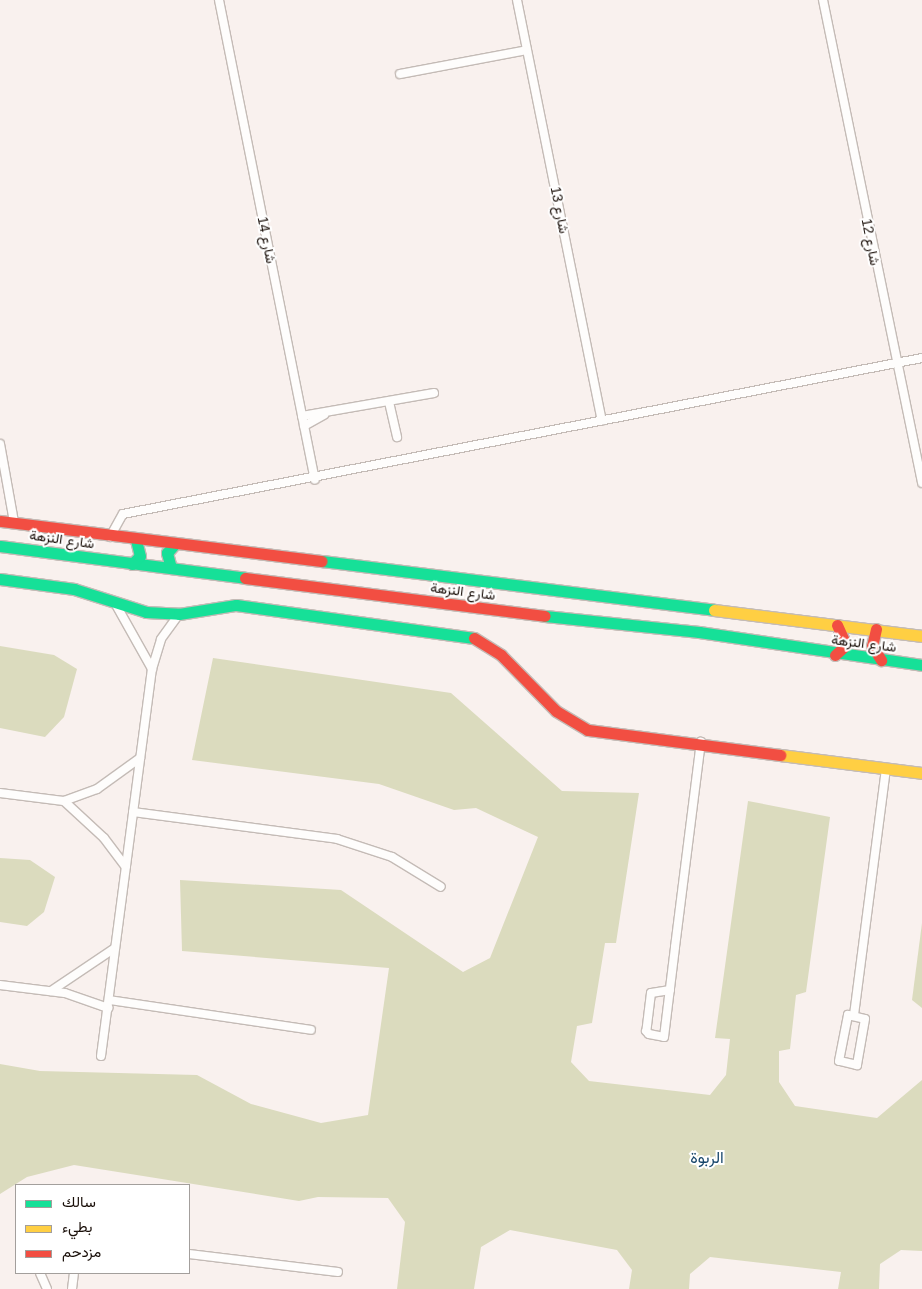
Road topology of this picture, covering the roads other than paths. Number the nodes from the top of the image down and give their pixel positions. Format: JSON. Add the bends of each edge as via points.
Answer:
{"nodes":[{"id":1,"x":219,"y":0,"type":"edge"},
{"id":2,"x":517,"y":0,"type":"edge"},
{"id":3,"x":823,"y":0,"type":"edge"},
{"id":4,"x":527,"y":50,"type":"junction"},
{"id":5,"x":400,"y":74,"type":"dead end"},
{"id":6,"x":922,"y":358,"type":"edge"},
{"id":7,"x":896,"y":364,"type":"junction"},
{"id":8,"x":434,"y":393,"type":"dead end"},
{"id":9,"x":389,"y":402,"type":"junction"},
{"id":10,"x":324,"y":415,"type":"junction"},
{"id":11,"x":302,"y":416,"type":"junction"},
{"id":12,"x":602,"y":421,"type":"junction"},
{"id":13,"x":304,"y":426,"type":"junction"},
{"id":14,"x":397,"y":437,"type":"dead end"},
{"id":15,"x":0,"y":444,"type":"edge"},
{"id":16,"x":315,"y":479,"type":"junction"},
{"id":17,"x":922,"y":482,"type":"edge"},
{"id":18,"x":0,"y":520,"type":"edge"},
{"id":19,"x":14,"y":522,"type":"junction"},
{"id":20,"x":110,"y":537,"type":"junction"},
{"id":21,"x":136,"y":540,"type":"junction"},
{"id":22,"x":174,"y":545,"type":"junction"},
{"id":23,"x":0,"y":546,"type":"edge"},
{"id":24,"x":132,"y":564,"type":"junction"},
{"id":25,"x":171,"y":568,"type":"junction"},
{"id":26,"x":0,"y":579,"type":"edge"},
{"id":27,"x":115,"y":603,"type":"junction"},
{"id":28,"x":180,"y":614,"type":"junction"},
{"id":29,"x":838,"y":625,"type":"junction"},
{"id":30,"x":876,"y":630,"type":"junction"},
{"id":31,"x":922,"y":636,"type":"edge"},
{"id":32,"x":835,"y":655,"type":"junction"},
{"id":33,"x":880,"y":660,"type":"junction"},
{"id":34,"x":922,"y":665,"type":"edge"},
{"id":35,"x":152,"y":669,"type":"junction"},
{"id":36,"x":701,"y":742,"type":"junction"},
{"id":37,"x":140,"y":758,"type":"junction"},
{"id":38,"x":886,"y":768,"type":"junction"},
{"id":39,"x":922,"y":773,"type":"edge"},
{"id":40,"x":0,"y":793,"type":"edge"},
{"id":41,"x":64,"y":801,"type":"junction"},
{"id":42,"x":133,"y":812,"type":"junction"},
{"id":43,"x":126,"y":867,"type":"junction"},
{"id":44,"x":441,"y":887,"type":"dead end"},
{"id":45,"x":115,"y":948,"type":"junction"},
{"id":46,"x":0,"y":985,"type":"edge"},
{"id":47,"x":670,"y":990,"type":"junction"},
{"id":48,"x":50,"y":992,"type":"junction"},
{"id":49,"x":108,"y":1004,"type":"junction"},
{"id":50,"x":854,"y":1015,"type":"junction"},
{"id":51,"x":311,"y":1030,"type":"dead end"},
{"id":52,"x":101,"y":1056,"type":"dead end"},
{"id":53,"x":190,"y":1254,"type":"edge"},
{"id":54,"x":338,"y":1272,"type":"dead end"},
{"id":55,"x":40,"y":1274,"type":"edge"},
{"id":56,"x":74,"y":1274,"type":"edge"},
{"id":57,"x":47,"y":1289,"type":"edge"},
{"id":58,"x":72,"y":1289,"type":"edge"}],
"edges":[{"from":1,"to":11,"type":"street","name":"شارع 14"},
{"from":2,"to":4,"type":"street","name":"شارع 13"},
{"from":3,"to":7,"type":"street","name":"شارع 12"},
{"from":4,"to":5,"type":"street"},
{"from":4,"to":12,"type":"street","name":"شارع 13"},
{"from":6,"to":7,"type":"street"},
{"from":7,"to":12,"type":"street"},
{"from":7,"to":17,"type":"street","name":"شارع 12"},
{"from":8,"to":9,"type":"street"},
{"from":9,"to":10,"type":"street"},
{"from":9,"to":14,"type":"street"},
{"from":10,"to":11,"type":"street"},
{"from":10,"to":13,"type":"street"},
{"from":11,"to":13,"type":"street","name":"شارع 14"},
{"from":12,"to":16,"type":"street"},
{"from":13,"to":16,"type":"street","name":"شارع 14"},
{"from":15,"to":19,"type":"street"},
{"from":16,"to":20,"type":"street","via":[[123,514]]},
{"from":18,"to":19,"type":"main road","name":"شارع النزهة"},
{"from":19,"to":20,"type":"main road","name":"شارع النزهة"},
{"from":20,"to":21,"type":"main road","name":"شارع النزهة"},
{"from":21,"to":22,"type":"main road","name":"شارع النزهة"},
{"from":21,"to":24,"type":"main road","via":[[140,556]]},
{"from":22,"to":25,"type":"main road","via":[[166,558]]},
{"from":22,"to":29,"type":"main road","name":"شارع النزهة"},
{"from":23,"to":24,"type":"main road","name":"شارع النزهة"},
{"from":24,"to":25,"type":"main road","name":"شارع النزهة"},
{"from":25,"to":32,"type":"main road","name":"شارع النزهة","via":[[699,632]]},
{"from":26,"to":27,"type":"main road","via":[[74,588]]},
{"from":27,"to":28,"type":"main road","via":[[146,612]]},
{"from":27,"to":35,"type":"street"},
{"from":28,"to":35,"type":"street","via":[[161,639]]},
{"from":28,"to":36,"type":"main road","via":[[236,605],[470,636],[501,655],[556,711],[588,730]]},
{"from":29,"to":30,"type":"main road","name":"شارع النزهة"},
{"from":29,"to":32,"type":"main road","via":[[846,645]]},
{"from":30,"to":31,"type":"main road","name":"شارع النزهة"},
{"from":30,"to":33,"type":"main road","via":[[872,646]]},
{"from":32,"to":33,"type":"main road","name":"شارع النزهة"},
{"from":33,"to":34,"type":"main road","name":"شارع النزهة"},
{"from":35,"to":37,"type":"street"},
{"from":36,"to":38,"type":"main road"},
{"from":36,"to":47,"type":"street"},
{"from":37,"to":41,"type":"street","via":[[105,785]]},
{"from":37,"to":42,"type":"street"},
{"from":38,"to":39,"type":"main road"},
{"from":38,"to":50,"type":"street"},
{"from":40,"to":41,"type":"street"},
{"from":41,"to":43,"type":"street","via":[[104,838]]},
{"from":42,"to":43,"type":"street"},
{"from":42,"to":44,"type":"street","via":[[337,840],[392,857]]},
{"from":43,"to":45,"type":"street"},
{"from":45,"to":48,"type":"street"},
{"from":45,"to":49,"type":"street"},
{"from":46,"to":48,"type":"street"},
{"from":47,"to":47,"type":"street","via":[[651,993],[646,1031],[649,1034],[664,1036]]},
{"from":48,"to":49,"type":"street"},
{"from":49,"to":51,"type":"street"},
{"from":49,"to":52,"type":"street"},
{"from":50,"to":50,"type":"street","via":[[843,1021],[839,1061],[843,1064],[857,1065],[860,1061],[864,1019]]},
{"from":53,"to":54,"type":"street"},
{"from":55,"to":57,"type":"street"},
{"from":56,"to":58,"type":"street"}]}
